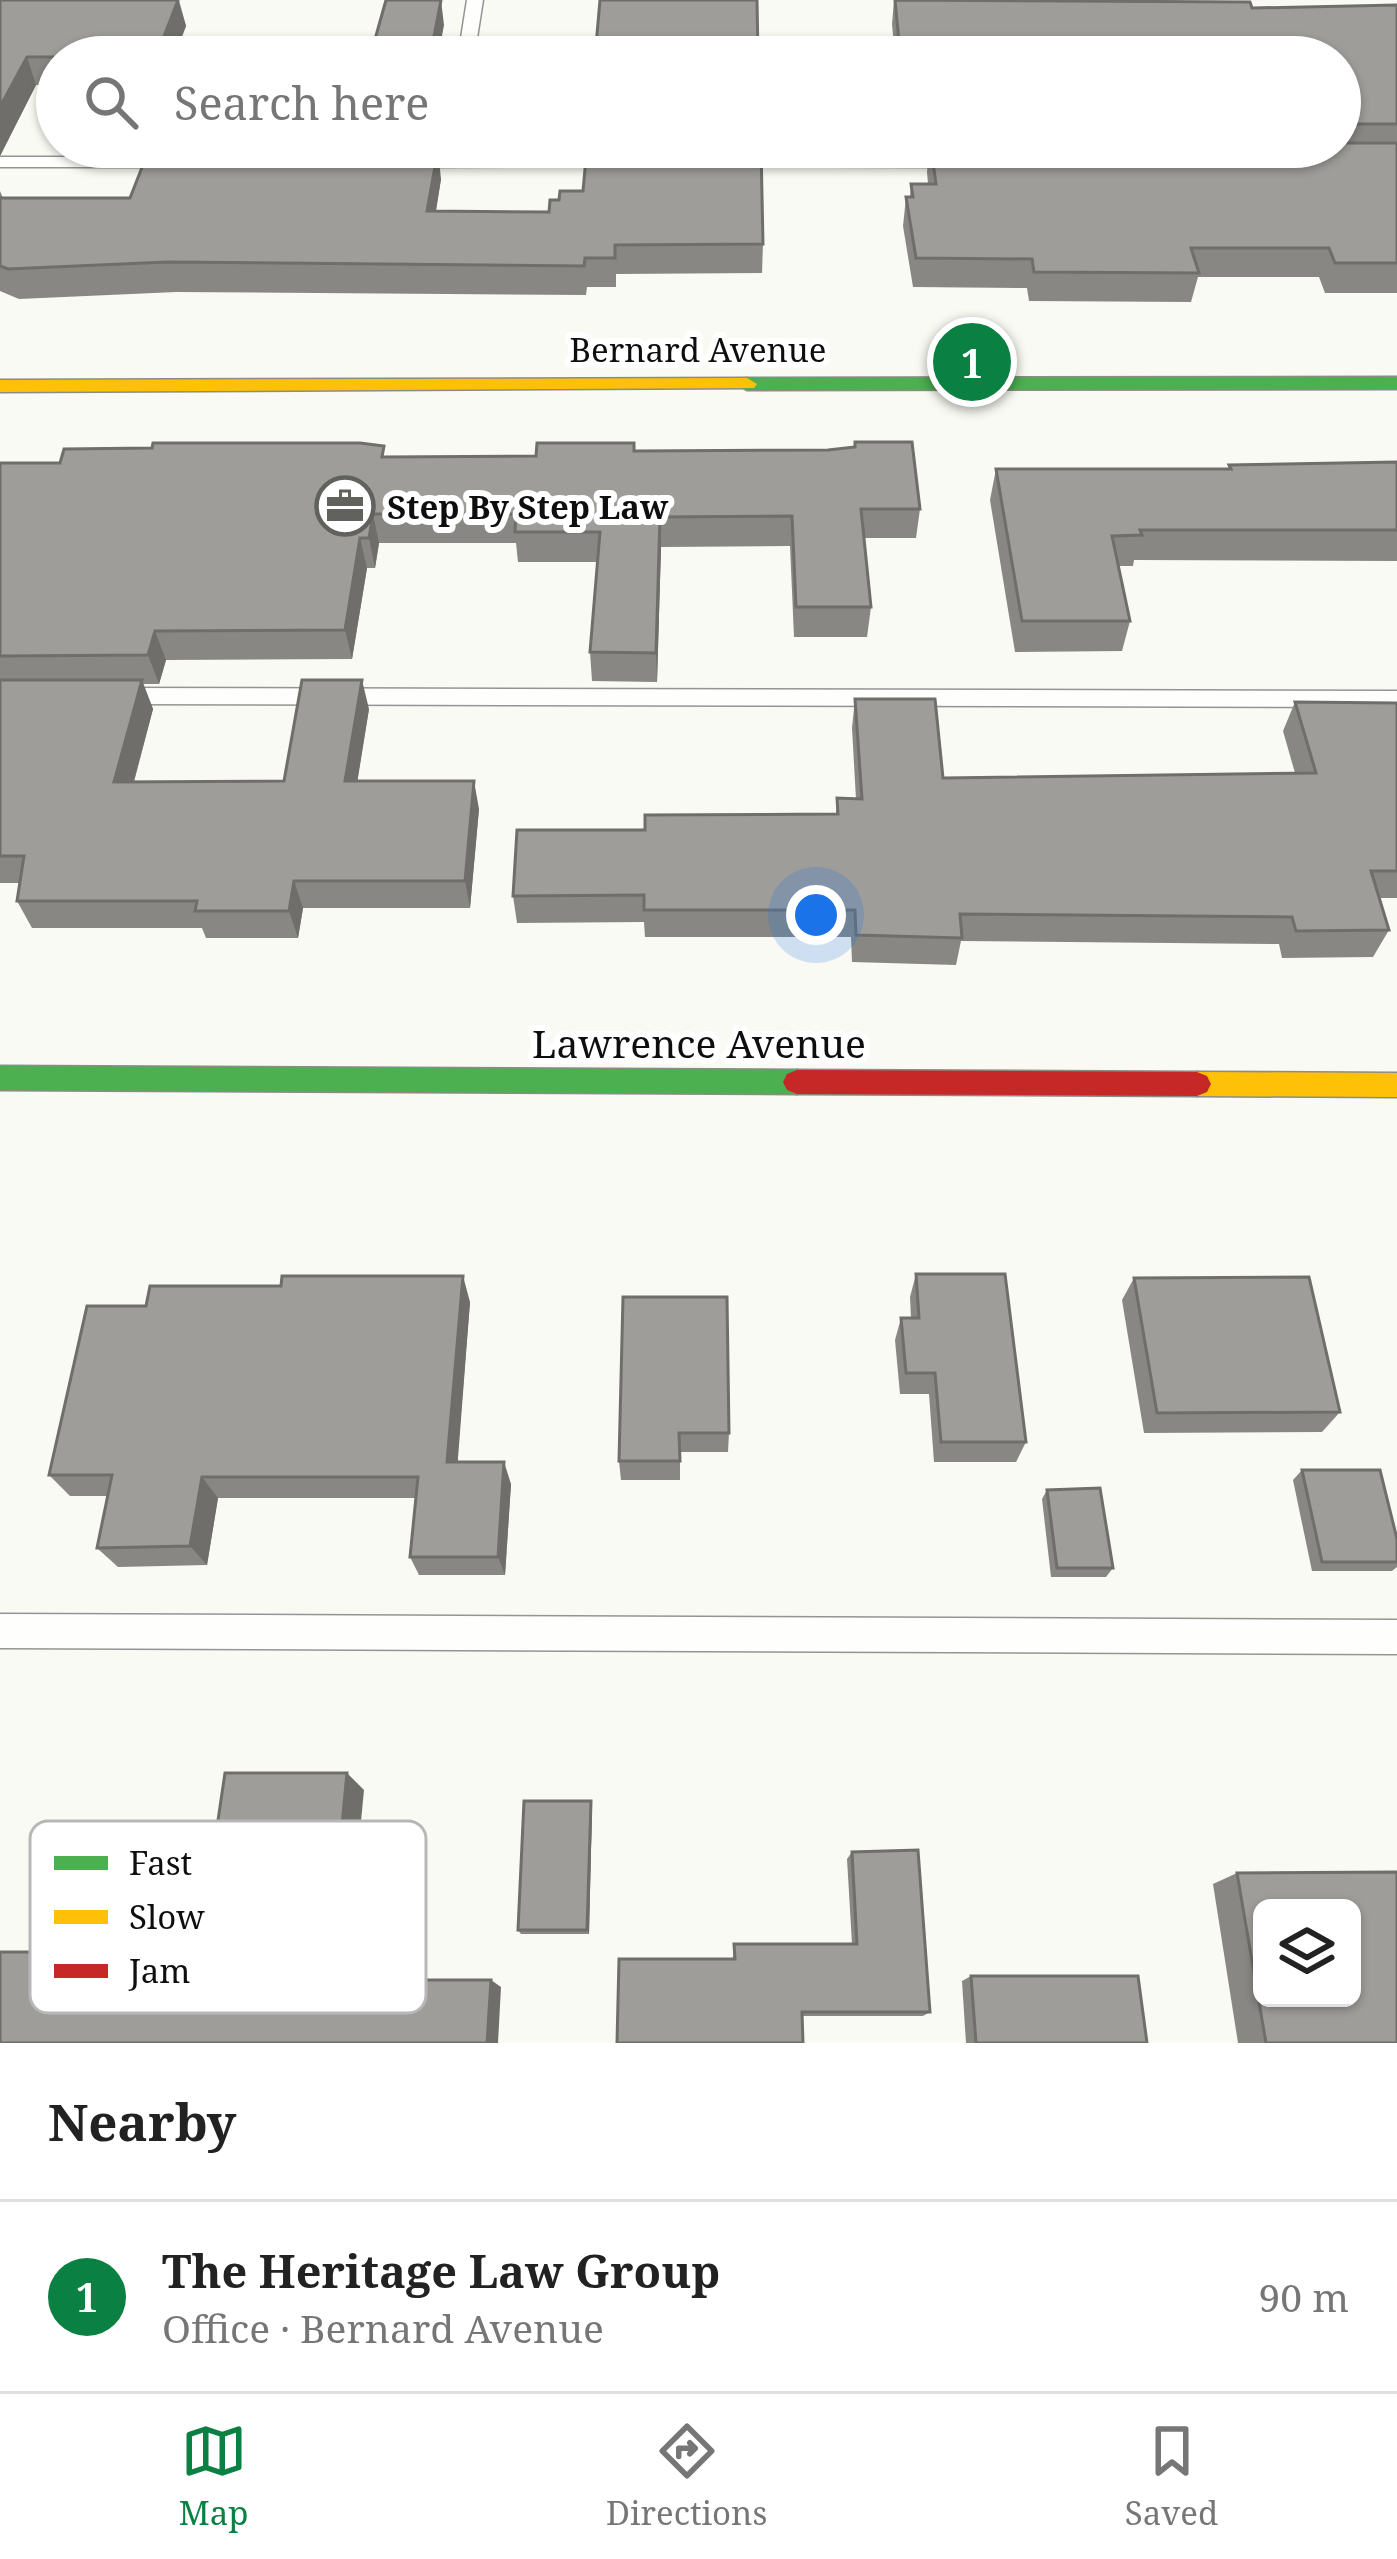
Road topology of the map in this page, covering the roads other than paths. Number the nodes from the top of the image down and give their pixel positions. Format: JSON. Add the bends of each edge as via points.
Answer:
{"nodes":[{"id":1,"x":475,"y":0,"type":"edge"},
{"id":2,"x":469,"y":36,"type":"edge"},
{"id":3,"x":0,"y":162,"type":"edge"},
{"id":4,"x":36,"y":162,"type":"edge"},
{"id":5,"x":1397,"y":383,"type":"edge"},
{"id":6,"x":0,"y":386,"type":"edge"},
{"id":7,"x":95,"y":696,"type":"edge"},
{"id":8,"x":1397,"y":699,"type":"edge"},
{"id":9,"x":0,"y":1078,"type":"edge"},
{"id":10,"x":1397,"y":1085,"type":"edge"},
{"id":11,"x":0,"y":1631,"type":"edge"},
{"id":12,"x":1397,"y":1636,"type":"edge"}],
"edges":[{"from":1,"to":2,"type":"lane"},
{"from":3,"to":4,"type":"lane"},
{"from":5,"to":6,"type":"street","name":"Bernard Avenue"},
{"from":7,"to":8,"type":"lane"},
{"from":9,"to":10,"type":"street","name":"Lawrence Avenue"},
{"from":11,"to":12,"type":"lane"}]}
